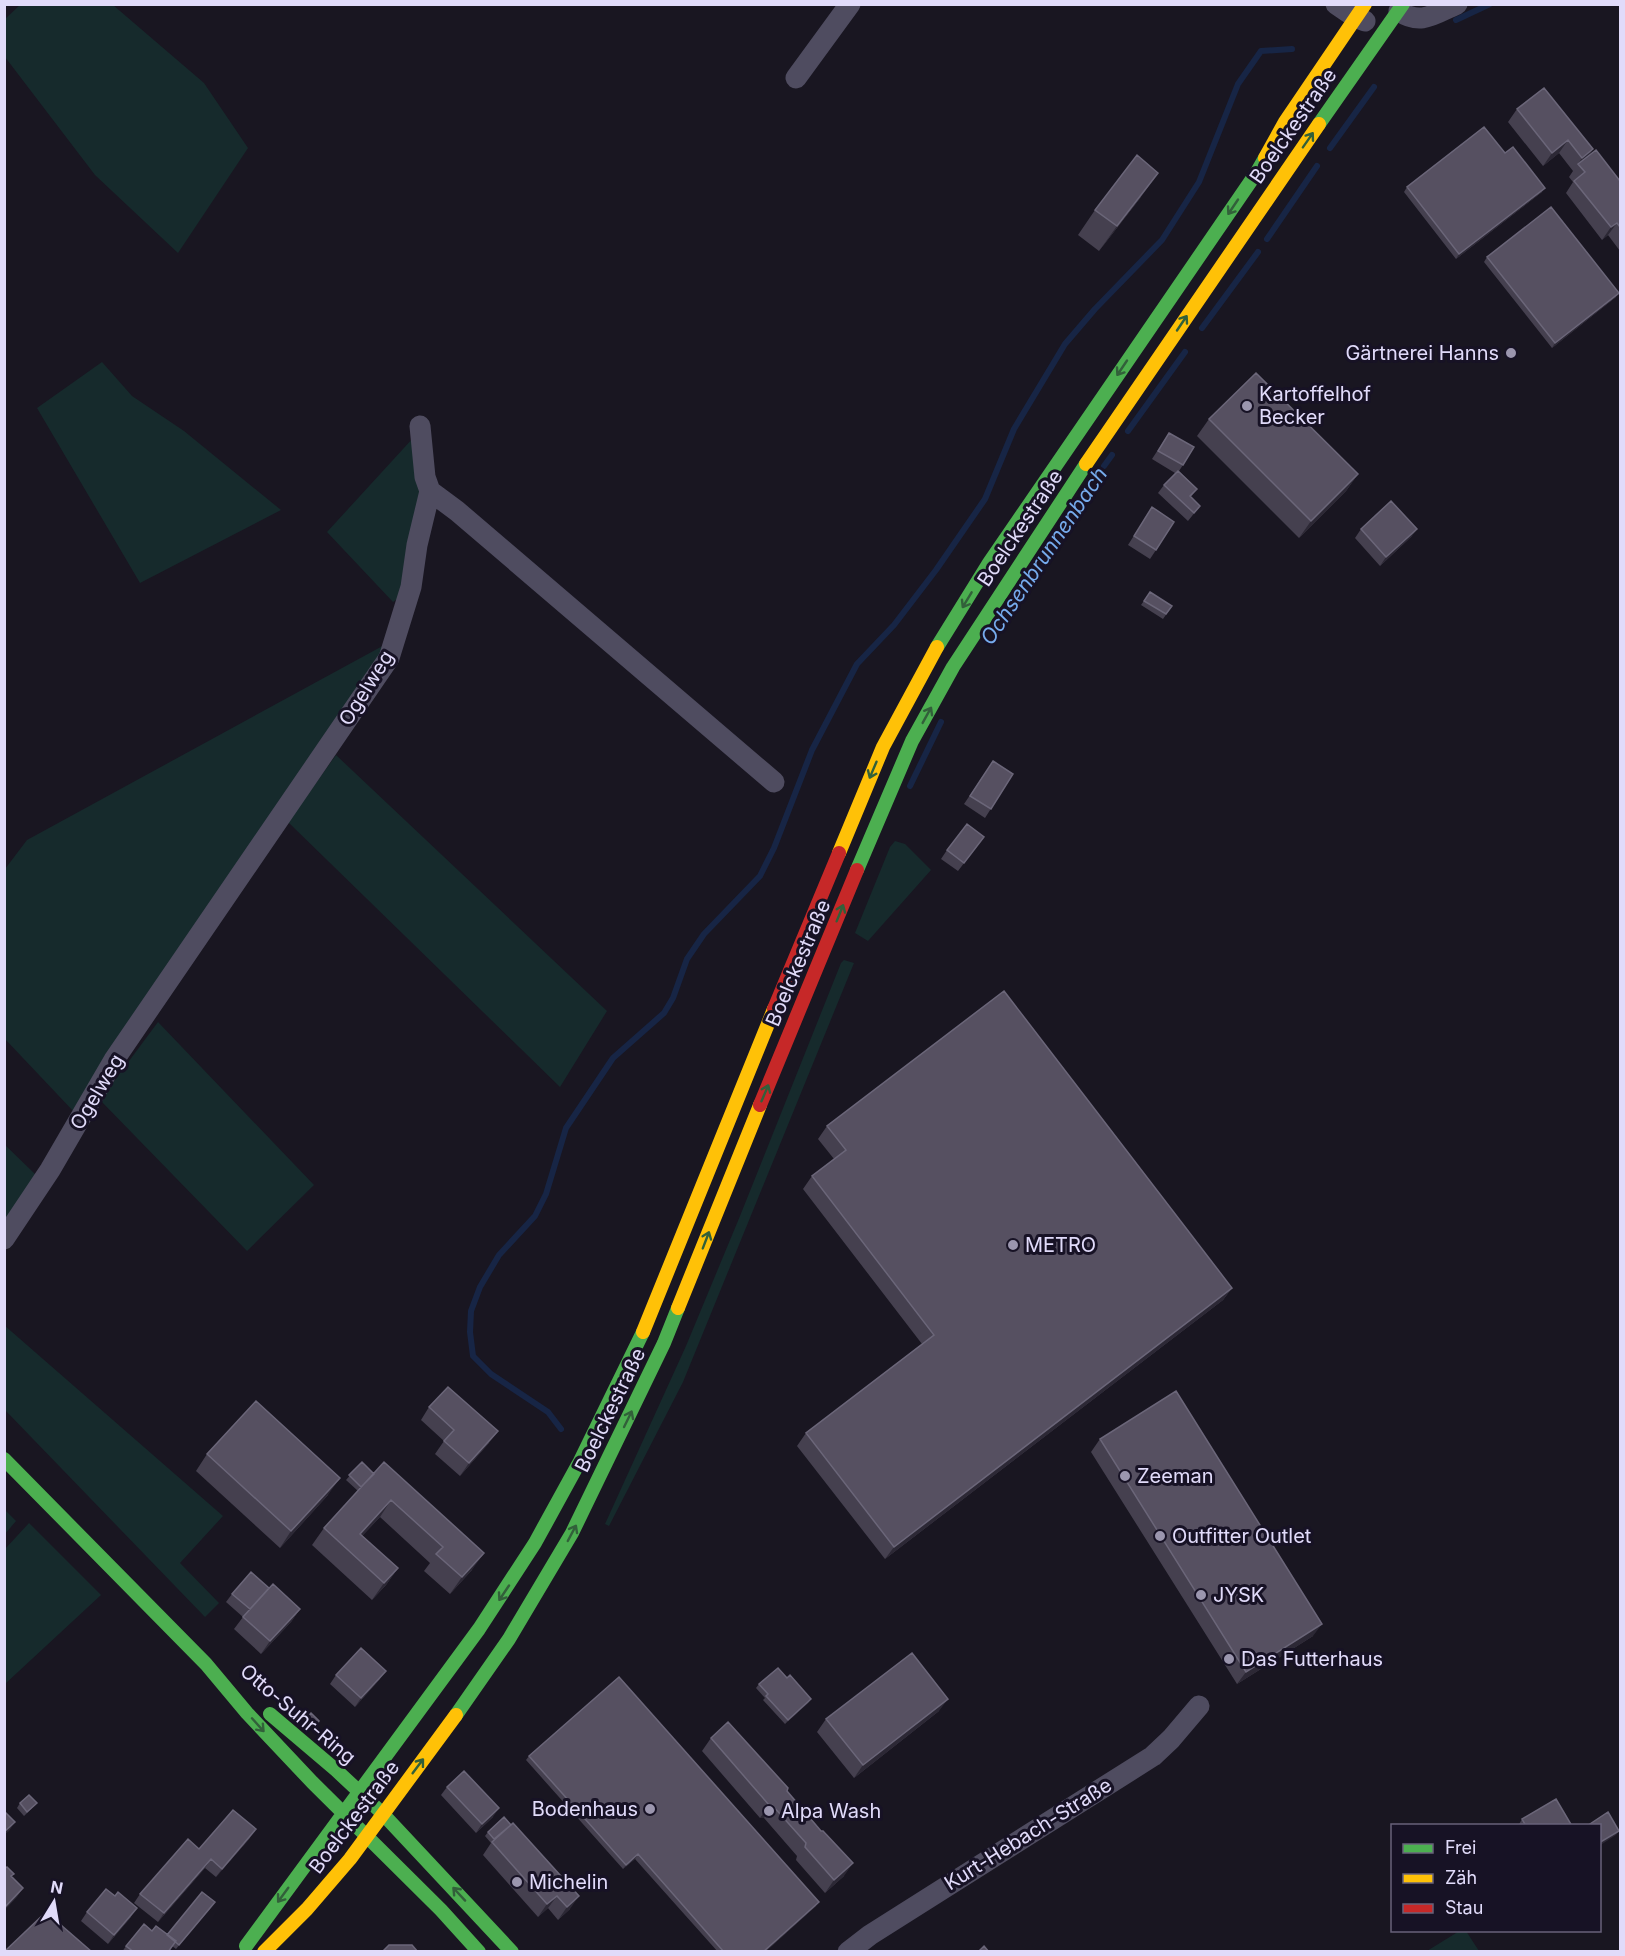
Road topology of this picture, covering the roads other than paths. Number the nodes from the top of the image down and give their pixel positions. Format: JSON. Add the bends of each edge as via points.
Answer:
{"nodes":[{"id":1,"x":850,"y":4,"type":"edge"},
{"id":2,"x":1336,"y":4,"type":"edge"},
{"id":3,"x":1457,"y":4,"type":"edge"},
{"id":4,"x":1362,"y":8,"type":"edge"},
{"id":5,"x":1401,"y":8,"type":"edge"},
{"id":6,"x":1385,"y":29,"type":"junction"},
{"id":7,"x":796,"y":78,"type":"dead end"},
{"id":8,"x":420,"y":426,"type":"dead end"},
{"id":9,"x":429,"y":491,"type":"junction"},
{"id":10,"x":774,"y":782,"type":"dead end"},
{"id":11,"x":4,"y":1239,"type":"edge"},
{"id":12,"x":4,"y":1459,"type":"edge"},
{"id":13,"x":207,"y":1664,"type":"junction"},
{"id":14,"x":1199,"y":1706,"type":"dead end"},
{"id":15,"x":360,"y":1791,"type":"junction"},
{"id":16,"x":342,"y":1813,"type":"junction"},
{"id":17,"x":382,"y":1813,"type":"junction"},
{"id":18,"x":366,"y":1836,"type":"junction"},
{"id":19,"x":242,"y":1952,"type":"edge"},
{"id":20,"x":264,"y":1952,"type":"edge"},
{"id":21,"x":479,"y":1952,"type":"edge"},
{"id":22,"x":512,"y":1952,"type":"edge"},
{"id":23,"x":848,"y":1952,"type":"edge"}],
"edges":[{"from":1,"to":7,"type":"street"},
{"from":2,"to":4,"type":"street"},
{"from":3,"to":5,"type":"street","via":[[1418,20],[1407,17]]},
{"from":4,"to":6,"type":"street"},
{"from":4,"to":15,"type":"main road","name":"Boelckestraße","one_way":true,"via":[[1285,122],[1250,182],[989,563],[929,661],[879,757],[645,1327],[580,1461],[510,1584]]},
{"from":5,"to":6,"type":"main road","name":"Boelckestraße"},
{"from":17,"to":6,"type":"main road","name":"Boelckestraße","one_way":true,"via":[[509,1639],[598,1482],[680,1306],[881,810],[912,741],[953,667],[1138,386]]},
{"from":8,"to":9,"type":"street"},
{"from":9,"to":10,"type":"street"},
{"from":9,"to":11,"type":"street","name":"Ogelweg","via":[[411,587],[388,658],[114,1060],[50,1170]]},
{"from":12,"to":13,"type":"main road","name":"Otto-Suhr-Ring"},
{"from":13,"to":15,"type":"main road","name":"Otto-Suhr-Ring"},
{"from":13,"to":16,"type":"main road","name":"Otto-Suhr-Ring","one_way":true,"via":[[247,1713]]},
{"from":14,"to":23,"type":"street","name":"Kurt-Hebach-Straße","via":[[1153,1756]]},
{"from":15,"to":16,"type":"main road","name":"Boelckestraße"},
{"from":15,"to":17,"type":"main road","name":"Otto-Suhr-Ring"},
{"from":16,"to":18,"type":"main road","name":"Otto-Suhr-Ring"},
{"from":16,"to":19,"type":"main road","name":"Boelckestraße","one_way":true},
{"from":17,"to":18,"type":"main road","name":"Boelckestraße"},
{"from":22,"to":17,"type":"main road","name":"Otto-Suhr-Ring","one_way":true},
{"from":18,"to":20,"type":"main road","name":"Boelckestraße","via":[[317,1898]]},
{"from":18,"to":21,"type":"main road","name":"Otto-Suhr-Ring"}]}
